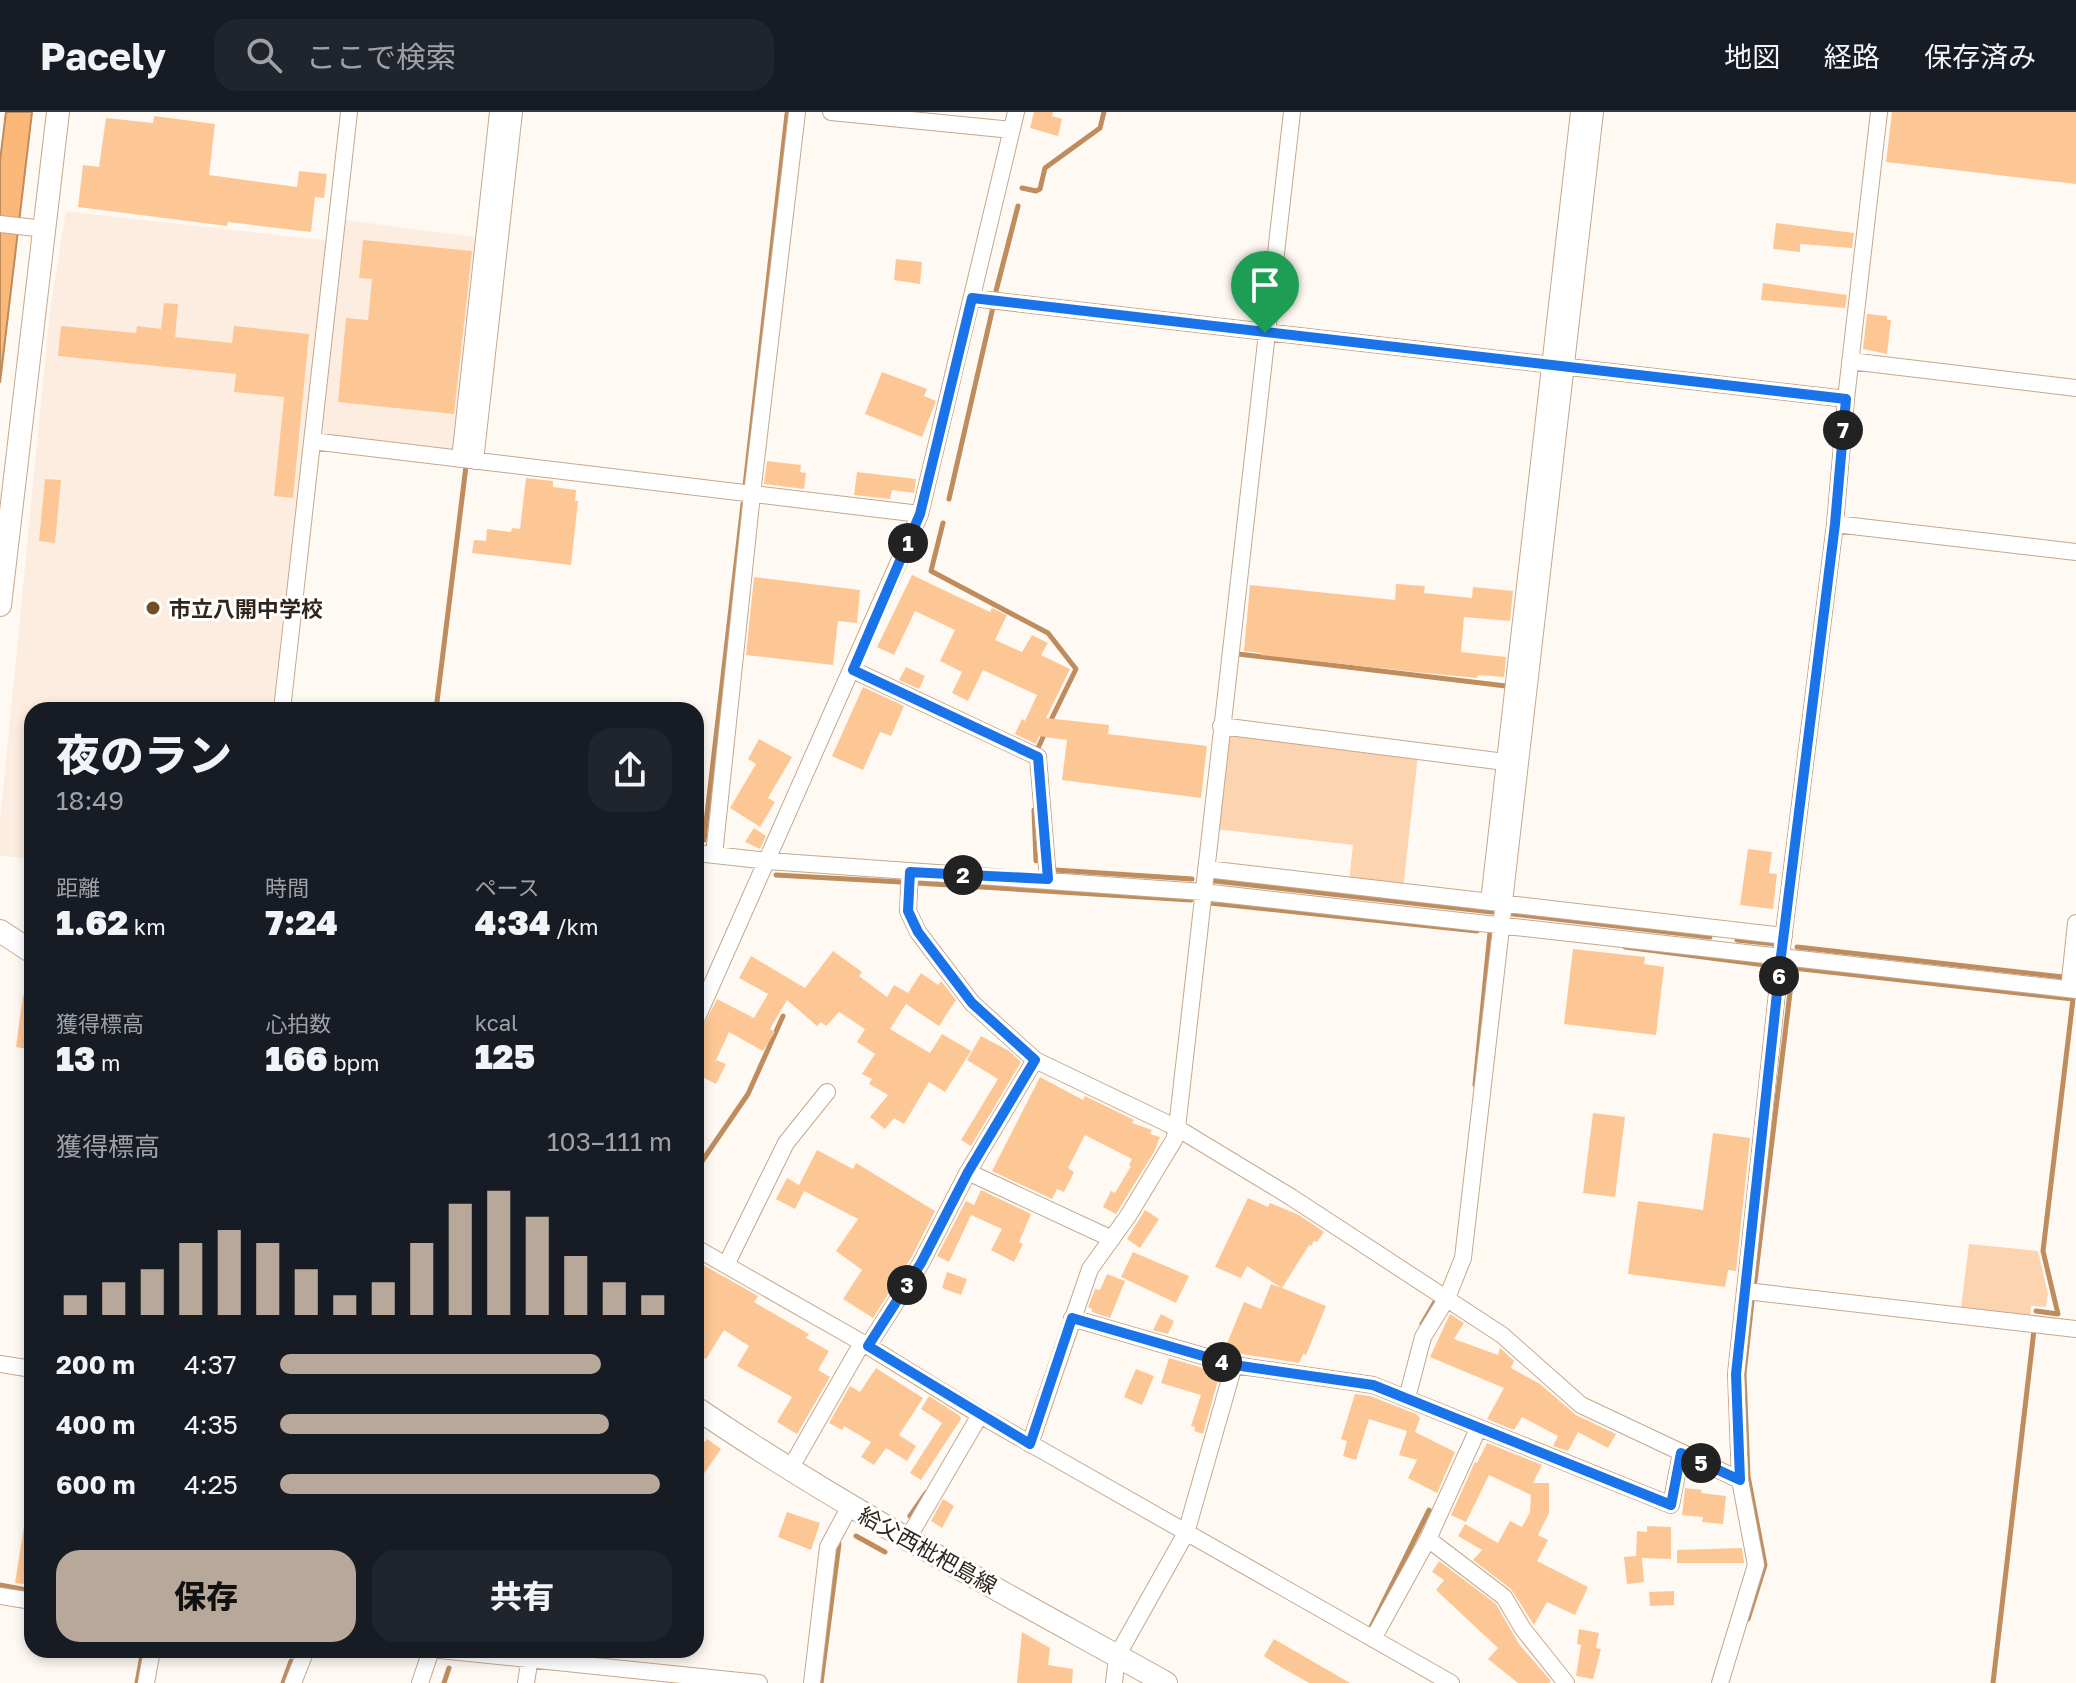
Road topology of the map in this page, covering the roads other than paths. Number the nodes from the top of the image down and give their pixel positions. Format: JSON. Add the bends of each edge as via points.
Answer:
{"nodes":[{"id":1,"x":58,"y":112,"type":"edge"},
{"id":2,"x":349,"y":112,"type":"edge"},
{"id":3,"x":498,"y":112,"type":"edge"},
{"id":4,"x":514,"y":112,"type":"edge"},
{"id":5,"x":797,"y":112,"type":"edge"},
{"id":6,"x":831,"y":112,"type":"edge"},
{"id":7,"x":1016,"y":112,"type":"edge"},
{"id":8,"x":1292,"y":112,"type":"edge"},
{"id":9,"x":1579,"y":112,"type":"edge"},
{"id":10,"x":1595,"y":112,"type":"edge"},
{"id":11,"x":1879,"y":112,"type":"edge"},
{"id":12,"x":901,"y":116,"type":"edge"},
{"id":13,"x":1012,"y":130,"type":"junction"},
{"id":14,"x":0,"y":224,"type":"edge"},
{"id":15,"x":45,"y":229,"type":"junction"},
{"id":16,"x":972,"y":298,"type":"junction"},
{"id":17,"x":1265,"y":333,"type":"junction"},
{"id":18,"x":1850,"y":361,"type":"junction"},
{"id":19,"x":1558,"y":367,"type":"junction"},
{"id":20,"x":2076,"y":388,"type":"edge"},
{"id":21,"x":1846,"y":399,"type":"junction"},
{"id":22,"x":312,"y":441,"type":"junction"},
{"id":23,"x":467,"y":460,"type":"junction"},
{"id":24,"x":752,"y":494,"type":"junction"},
{"id":25,"x":920,"y":514,"type":"junction"},
{"id":26,"x":1835,"y":524,"type":"junction"},
{"id":27,"x":2076,"y":552,"type":"edge"},
{"id":28,"x":0,"y":605,"type":"edge"},
{"id":29,"x":853,"y":670,"type":"junction"},
{"id":30,"x":283,"y":702,"type":"edge"},
{"id":31,"x":1221,"y":726,"type":"junction"},
{"id":32,"x":1512,"y":763,"type":"junction"},
{"id":33,"x":704,"y":854,"type":"edge"},
{"id":34,"x":714,"y":855,"type":"junction"},
{"id":35,"x":768,"y":861,"type":"junction"},
{"id":36,"x":1206,"y":869,"type":"junction"},
{"id":37,"x":910,"y":872,"type":"junction"},
{"id":38,"x":1048,"y":879,"type":"junction"},
{"id":39,"x":1203,"y":892,"type":"junction"},
{"id":40,"x":1496,"y":903,"type":"junction"},
{"id":41,"x":2076,"y":923,"type":"edge"},
{"id":42,"x":1501,"y":924,"type":"junction"},
{"id":43,"x":0,"y":931,"type":"edge"},
{"id":44,"x":1784,"y":936,"type":"junction"},
{"id":45,"x":24,"y":947,"type":"edge"},
{"id":46,"x":1781,"y":956,"type":"junction"},
{"id":47,"x":2073,"y":990,"type":"edge"},
{"id":48,"x":704,"y":1002,"type":"edge"},
{"id":49,"x":1035,"y":1060,"type":"junction"},
{"id":50,"x":827,"y":1092,"type":"dead end"},
{"id":51,"x":1177,"y":1128,"type":"junction"},
{"id":52,"x":968,"y":1172,"type":"junction"},
{"id":53,"x":1112,"y":1239,"type":"junction"},
{"id":54,"x":704,"y":1253,"type":"edge"},
{"id":55,"x":726,"y":1265,"type":"junction"},
{"id":56,"x":1746,"y":1291,"type":"junction"},
{"id":57,"x":1447,"y":1298,"type":"junction"},
{"id":58,"x":1072,"y":1318,"type":"junction"},
{"id":59,"x":2076,"y":1329,"type":"edge"},
{"id":60,"x":865,"y":1344,"type":"junction"},
{"id":61,"x":0,"y":1364,"type":"edge"},
{"id":62,"x":1234,"y":1365,"type":"junction"},
{"id":63,"x":24,"y":1368,"type":"edge"},
{"id":64,"x":1407,"y":1398,"type":"junction"},
{"id":65,"x":704,"y":1413,"type":"edge"},
{"id":66,"x":980,"y":1415,"type":"junction"},
{"id":67,"x":1478,"y":1429,"type":"junction"},
{"id":68,"x":1030,"y":1444,"type":"junction"},
{"id":69,"x":1681,"y":1453,"type":"junction"},
{"id":70,"x":790,"y":1469,"type":"junction"},
{"id":71,"x":1740,"y":1480,"type":"junction"},
{"id":72,"x":850,"y":1506,"type":"junction"},
{"id":73,"x":1186,"y":1533,"type":"junction"},
{"id":74,"x":908,"y":1538,"type":"junction"},
{"id":75,"x":1428,"y":1539,"type":"junction"},
{"id":76,"x":0,"y":1596,"type":"edge"},
{"id":77,"x":24,"y":1600,"type":"edge"},
{"id":78,"x":1373,"y":1639,"type":"junction"},
{"id":79,"x":1117,"y":1656,"type":"junction"},
{"id":80,"x":151,"y":1658,"type":"edge"},
{"id":81,"x":303,"y":1658,"type":"edge"},
{"id":82,"x":428,"y":1658,"type":"edge"},
{"id":83,"x":529,"y":1658,"type":"edge"},
{"id":84,"x":562,"y":1658,"type":"edge"},
{"id":85,"x":146,"y":1683,"type":"edge"},
{"id":86,"x":293,"y":1683,"type":"edge"},
{"id":87,"x":420,"y":1683,"type":"edge"},
{"id":88,"x":526,"y":1683,"type":"edge"},
{"id":89,"x":759,"y":1683,"type":"edge"},
{"id":90,"x":812,"y":1683,"type":"edge"},
{"id":91,"x":1114,"y":1683,"type":"edge"},
{"id":92,"x":1166,"y":1683,"type":"edge"},
{"id":93,"x":1450,"y":1683,"type":"edge"},
{"id":94,"x":1566,"y":1683,"type":"edge"},
{"id":95,"x":1720,"y":1683,"type":"edge"}],
"edges":[{"from":1,"to":15,"type":"main road"},
{"from":2,"to":22,"type":"street"},
{"from":3,"to":23,"type":"street"},
{"from":4,"to":23,"type":"street"},
{"from":5,"to":24,"type":"street"},
{"from":6,"to":12,"type":"street"},
{"from":7,"to":13,"type":"street"},
{"from":8,"to":17,"type":"street"},
{"from":9,"to":19,"type":"street"},
{"from":10,"to":19,"type":"street"},
{"from":11,"to":18,"type":"street"},
{"from":12,"to":13,"type":"street"},
{"from":13,"to":16,"type":"street"},
{"from":14,"to":15,"type":"street"},
{"from":15,"to":28,"type":"main road"},
{"from":16,"to":17,"type":"street"},
{"from":16,"to":25,"type":"street"},
{"from":17,"to":19,"type":"street"},
{"from":17,"to":31,"type":"street"},
{"from":18,"to":20,"type":"street"},
{"from":18,"to":21,"type":"street"},
{"from":19,"to":21,"type":"street"},
{"from":19,"to":32,"type":"street"},
{"from":21,"to":26,"type":"street"},
{"from":22,"to":23,"type":"street"},
{"from":22,"to":30,"type":"street"},
{"from":23,"to":24,"type":"street"},
{"from":24,"to":25,"type":"street"},
{"from":24,"to":34,"type":"street"},
{"from":25,"to":29,"type":"street"},
{"from":26,"to":27,"type":"street"},
{"from":26,"to":44,"type":"street"},
{"from":29,"to":35,"type":"street"},
{"from":29,"to":38,"type":"street","via":[[1038,757]]},
{"from":31,"to":32,"type":"street"},
{"from":31,"to":36,"type":"street"},
{"from":32,"to":40,"type":"street"},
{"from":33,"to":34,"type":"street"},
{"from":34,"to":35,"type":"street"},
{"from":35,"to":37,"type":"street"},
{"from":35,"to":48,"type":"street"},
{"from":36,"to":39,"type":"street"},
{"from":36,"to":40,"type":"street"},
{"from":37,"to":38,"type":"street"},
{"from":37,"to":49,"type":"street","via":[[908,911],[918,932],[972,1003]]},
{"from":38,"to":39,"type":"street"},
{"from":39,"to":42,"type":"street"},
{"from":39,"to":51,"type":"street"},
{"from":40,"to":42,"type":"street"},
{"from":40,"to":44,"type":"street"},
{"from":41,"to":47,"type":"street"},
{"from":42,"to":46,"type":"street"},
{"from":42,"to":57,"type":"street","via":[[1463,1258]]},
{"from":43,"to":45,"type":"main road"},
{"from":44,"to":46,"type":"street"},
{"from":46,"to":47,"type":"street"},
{"from":46,"to":56,"type":"street"},
{"from":49,"to":51,"type":"street"},
{"from":49,"to":52,"type":"street"},
{"from":50,"to":55,"type":"street","via":[[786,1143]]},
{"from":51,"to":53,"type":"street"},
{"from":51,"to":57,"type":"street"},
{"from":52,"to":53,"type":"street"},
{"from":52,"to":60,"type":"street","via":[[921,1263]]},
{"from":53,"to":58,"type":"street","via":[[1090,1269]]},
{"from":54,"to":55,"type":"street"},
{"from":55,"to":60,"type":"street"},
{"from":56,"to":59,"type":"street"},
{"from":56,"to":71,"type":"street","via":[[1736,1374]]},
{"from":57,"to":64,"type":"street","via":[[1423,1337]]},
{"from":57,"to":69,"type":"street","via":[[1502,1335],[1581,1405]]},
{"from":58,"to":62,"type":"street"},
{"from":58,"to":68,"type":"street"},
{"from":60,"to":66,"type":"street"},
{"from":60,"to":70,"type":"street"},
{"from":61,"to":63,"type":"street"},
{"from":62,"to":64,"type":"street","via":[[1373,1385]]},
{"from":62,"to":73,"type":"street"},
{"from":64,"to":67,"type":"street"},
{"from":65,"to":70,"type":"main road","name":"給父西枇杷島線"},
{"from":66,"to":68,"type":"street"},
{"from":66,"to":74,"type":"street"},
{"from":67,"to":69,"type":"street","via":[[1671,1505]]},
{"from":67,"to":75,"type":"street"},
{"from":68,"to":73,"type":"street"},
{"from":69,"to":71,"type":"street"},
{"from":70,"to":72,"type":"main road","name":"給父西枇杷島線"},
{"from":71,"to":95,"type":"street","via":[[1756,1565]]},
{"from":72,"to":74,"type":"main road","name":"給父西枇杷島線"},
{"from":72,"to":90,"type":"street","via":[[828,1547]]},
{"from":73,"to":78,"type":"street"},
{"from":73,"to":79,"type":"street"},
{"from":74,"to":79,"type":"main road","name":"給父西枇杷島線"},
{"from":75,"to":78,"type":"street"},
{"from":75,"to":94,"type":"street","via":[[1504,1597]]},
{"from":76,"to":77,"type":"street"},
{"from":78,"to":93,"type":"street"},
{"from":79,"to":91,"type":"street"},
{"from":79,"to":92,"type":"main road","name":"給父西枇杷島線"},
{"from":80,"to":85,"type":"street"},
{"from":81,"to":86,"type":"street"},
{"from":82,"to":87,"type":"street"},
{"from":83,"to":88,"type":"street"},
{"from":84,"to":89,"type":"street"}]}
